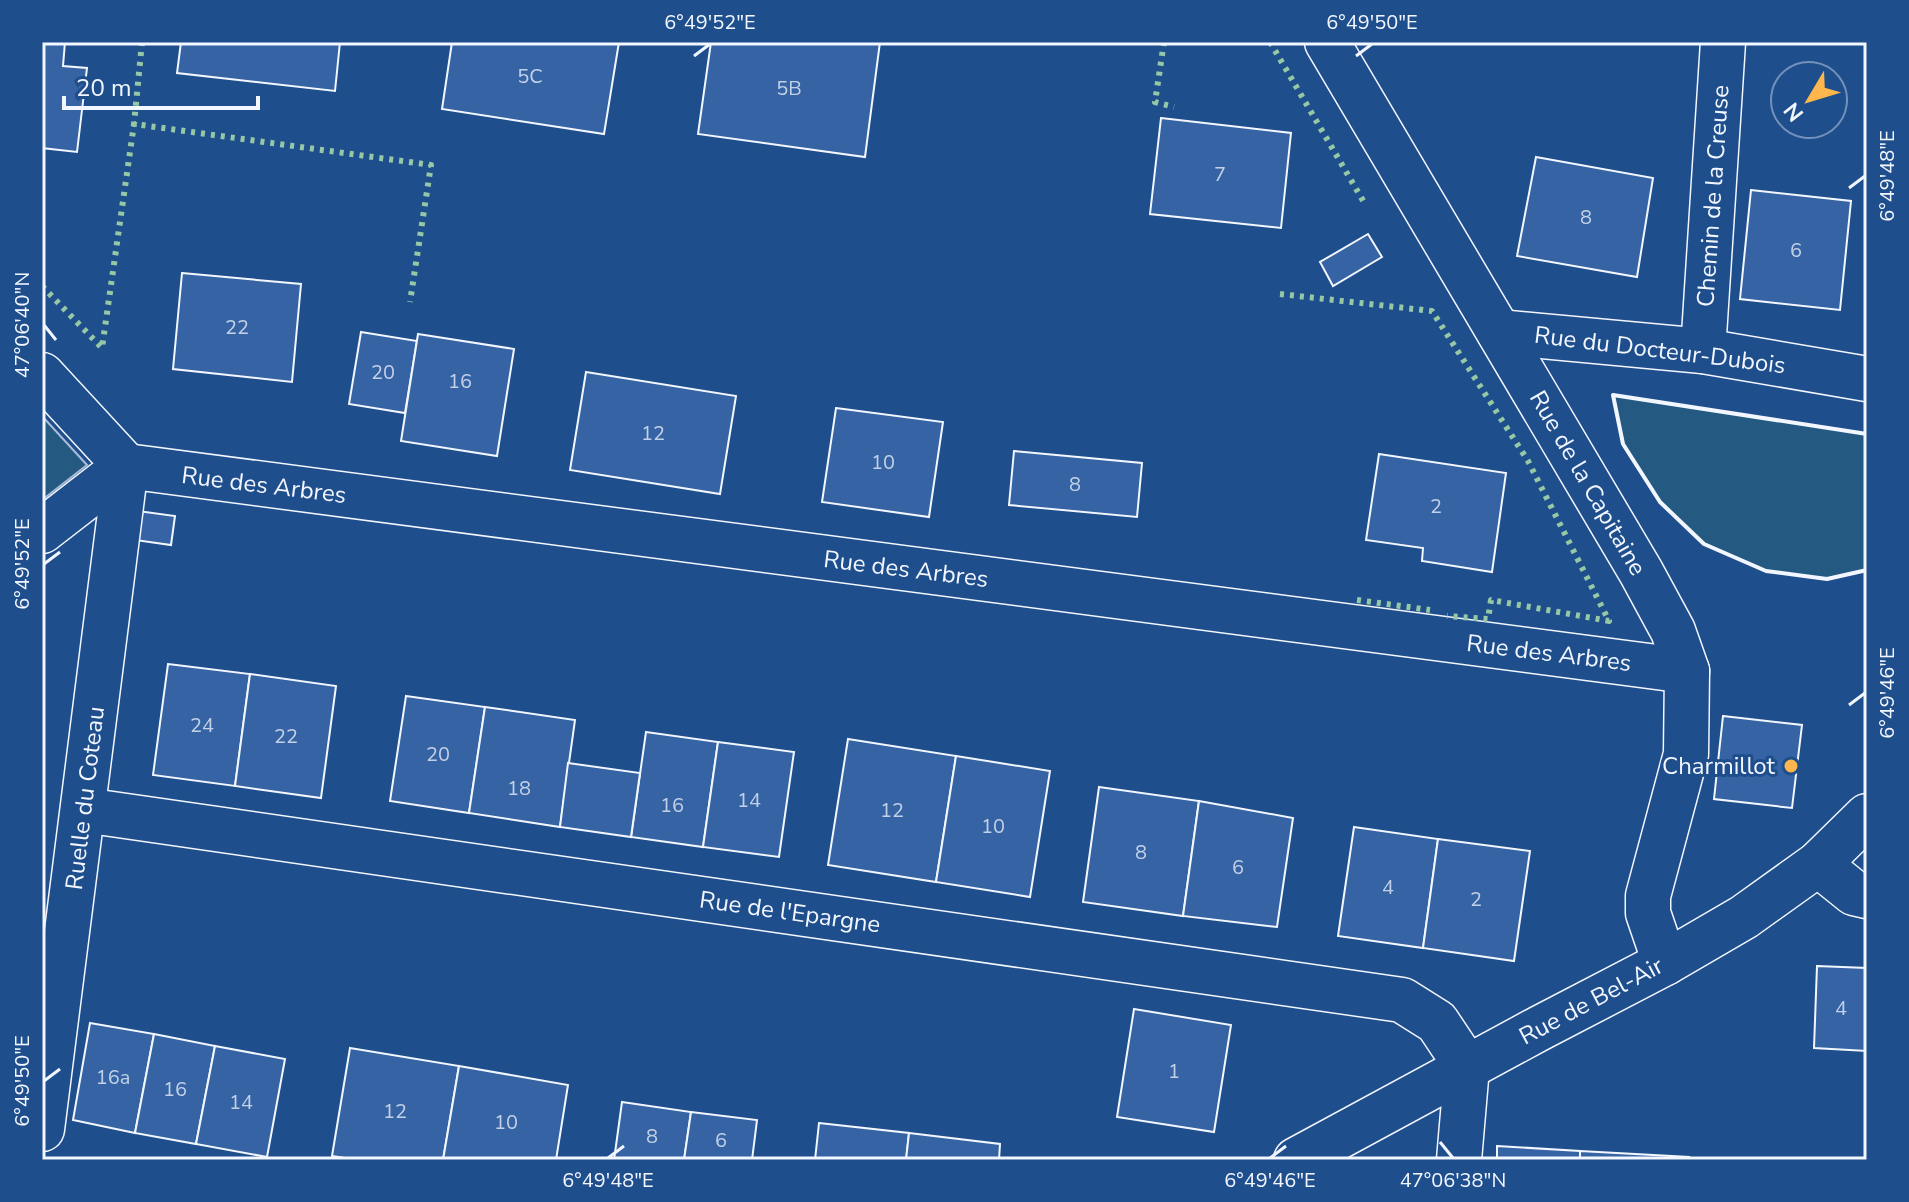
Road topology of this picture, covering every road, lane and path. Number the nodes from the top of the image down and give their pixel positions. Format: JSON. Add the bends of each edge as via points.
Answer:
{"nodes":[{"id":1,"x":1327,"y":42,"type":"edge"},
{"id":2,"x":1723,"y":42,"type":"edge"},
{"id":3,"x":1499,"y":332,"type":"junction"},
{"id":4,"x":1703,"y":351,"type":"junction"},
{"id":5,"x":42,"y":375,"type":"edge"},
{"id":6,"x":1867,"y":379,"type":"edge"},
{"id":7,"x":126,"y":466,"type":"junction"},
{"id":8,"x":42,"y":531,"type":"edge"},
{"id":9,"x":1687,"y":671,"type":"junction"},
{"id":10,"x":84,"y":810,"type":"junction"},
{"id":11,"x":1867,"y":816,"type":"edge"},
{"id":12,"x":1818,"y":864,"type":"junction"},
{"id":13,"x":1867,"y":896,"type":"edge"},
{"id":14,"x":1665,"y":963,"type":"junction"},
{"id":15,"x":1467,"y":1067,"type":"junction"},
{"id":16,"x":42,"y":1129,"type":"edge"},
{"id":17,"x":1296,"y":1160,"type":"edge"},
{"id":18,"x":1459,"y":1160,"type":"edge"}],
"edges":[{"from":1,"to":3,"type":"street","name":"Rue de la Capitaine"},
{"from":2,"to":4,"type":"street","name":"Chemin de la Creuse"},
{"from":3,"to":4,"type":"street","name":"Rue du Docteur-Dubois"},
{"from":3,"to":9,"type":"street","name":"Rue de la Capitaine","via":[[1641,572],[1673,631]]},
{"from":4,"to":6,"type":"street","name":"Rue du Docteur-Dubois"},
{"from":5,"to":7,"type":"street"},
{"from":7,"to":8,"type":"street"},
{"from":7,"to":9,"type":"street","name":"Rue des Arbres"},
{"from":7,"to":10,"type":"street","name":"Ruelle du Coteau"},
{"from":9,"to":14,"type":"street","name":"Rue de la Capitaine","via":[[1686,754],[1648,896],[1648,913]]},
{"from":10,"to":15,"type":"street","name":"Rue de l'Epargne","via":[[1402,1000],[1437,1022]]},
{"from":10,"to":16,"type":"street","name":"Ruelle du Coteau"},
{"from":11,"to":12,"type":"street","name":"Rue de Bel-Air"},
{"from":12,"to":13,"type":"street","via":[[1854,893]]},
{"from":12,"to":14,"type":"street","name":"Rue de Bel-Air","via":[[1744,917]]},
{"from":14,"to":15,"type":"street","name":"Rue de Bel-Air"},
{"from":15,"to":17,"type":"street","name":"Rue de Bel-Air"},
{"from":15,"to":18,"type":"street"}]}
